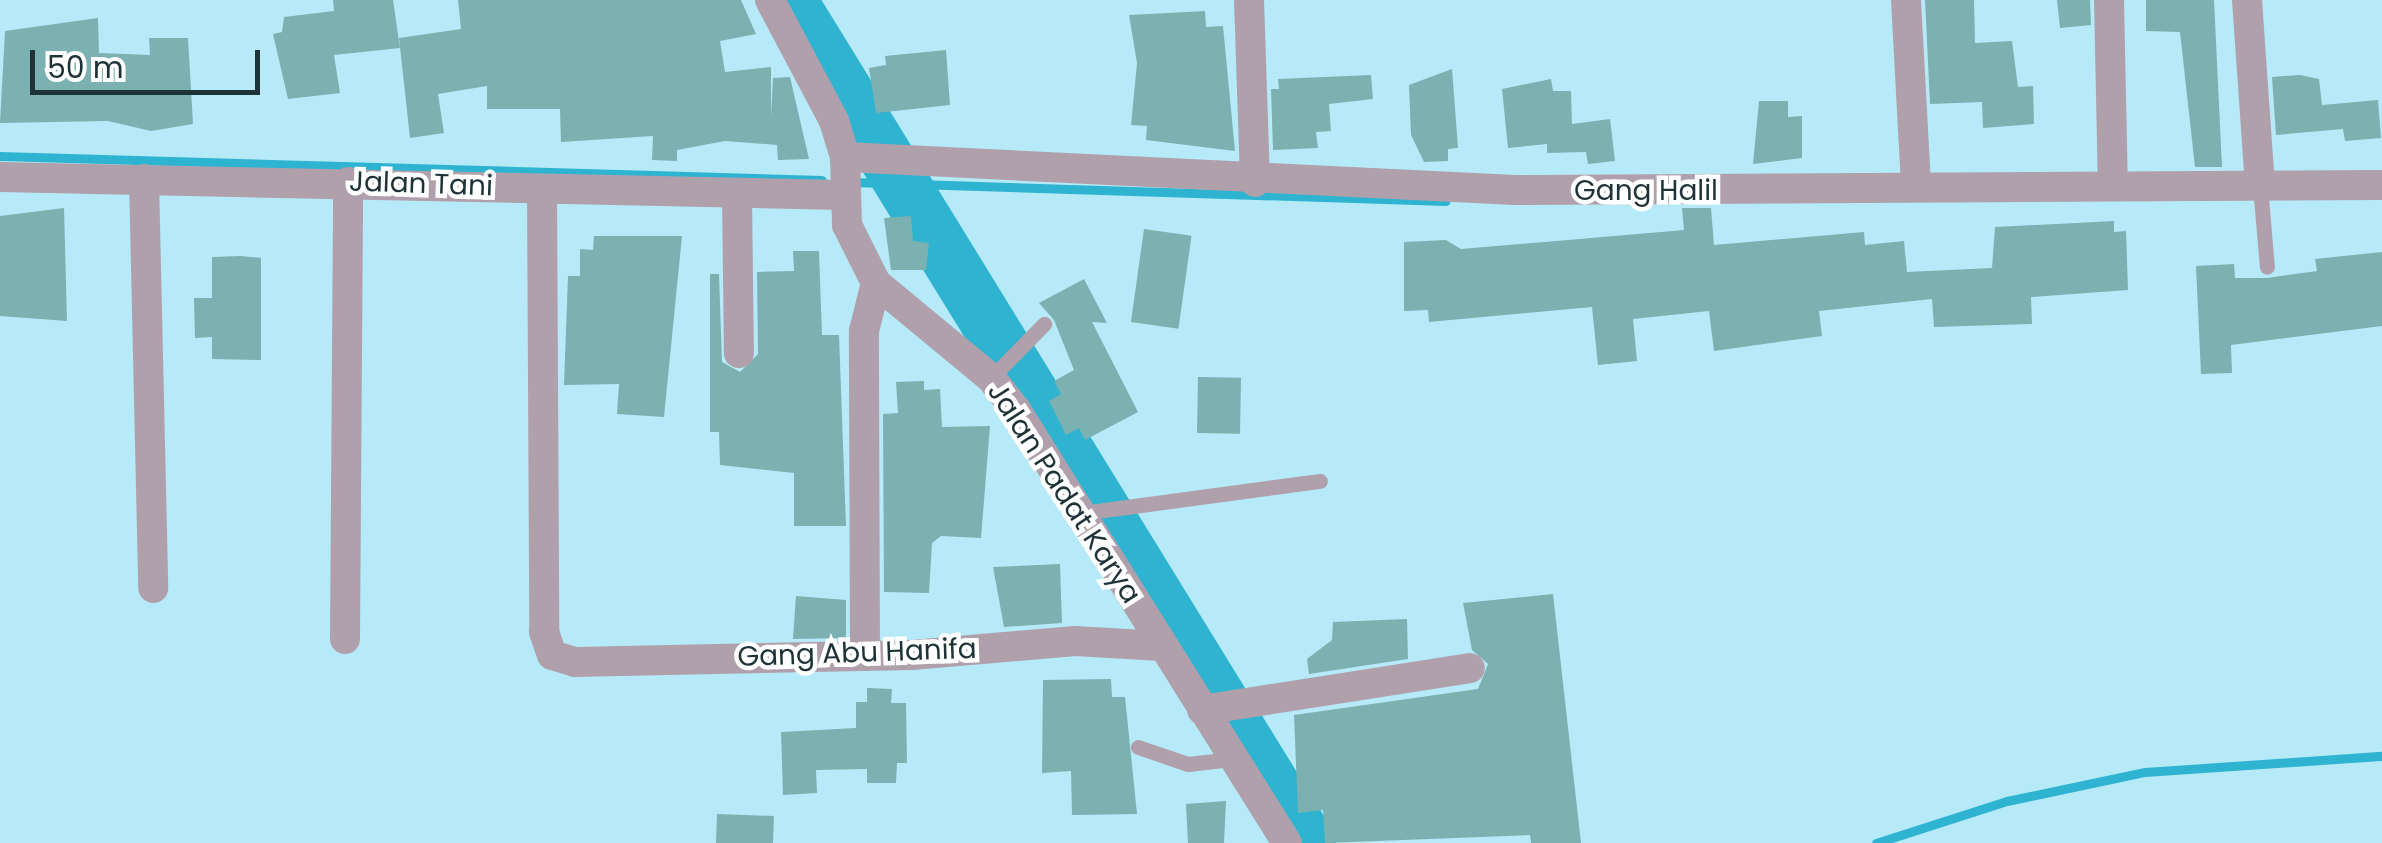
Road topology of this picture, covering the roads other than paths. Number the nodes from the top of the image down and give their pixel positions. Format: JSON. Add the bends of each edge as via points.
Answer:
{"nodes":[{"id":1,"x":770,"y":0,"type":"edge"},
{"id":2,"x":1249,"y":0,"type":"edge"},
{"id":3,"x":1906,"y":0,"type":"edge"},
{"id":4,"x":2109,"y":0,"type":"edge"},
{"id":5,"x":2247,"y":0,"type":"edge"},
{"id":6,"x":847,"y":173,"type":"junction"},
{"id":7,"x":0,"y":176,"type":"edge"},
{"id":8,"x":144,"y":179,"type":"junction"},
{"id":9,"x":348,"y":182,"type":"junction"},
{"id":10,"x":1255,"y":182,"type":"junction"},
{"id":11,"x":2114,"y":185,"type":"junction"},
{"id":12,"x":2382,"y":185,"type":"edge"},
{"id":13,"x":1916,"y":187,"type":"junction"},
{"id":14,"x":542,"y":188,"type":"junction"},
{"id":15,"x":737,"y":195,"type":"junction"},
{"id":16,"x":2261,"y":197,"type":"junction"},
{"id":17,"x":2268,"y":267,"type":"dead end"},
{"id":18,"x":876,"y":284,"type":"junction"},
{"id":19,"x":1044,"y":324,"type":"dead end"},
{"id":20,"x":738,"y":353,"type":"dead end"},
{"id":21,"x":996,"y":373,"type":"junction"},
{"id":22,"x":1320,"y":481,"type":"dead end"},
{"id":23,"x":1087,"y":512,"type":"junction"},
{"id":24,"x":153,"y":588,"type":"dead end"},
{"id":25,"x":345,"y":638,"type":"dead end"},
{"id":26,"x":1162,"y":646,"type":"junction"},
{"id":27,"x":865,"y":656,"type":"junction"},
{"id":28,"x":1470,"y":668,"type":"dead end"},
{"id":29,"x":1202,"y":710,"type":"junction"},
{"id":30,"x":1138,"y":747,"type":"dead end"},
{"id":31,"x":1232,"y":759,"type":"junction"},
{"id":32,"x":1287,"y":843,"type":"edge"}],
"edges":[{"from":1,"to":6,"type":"street","name":"Jalan Padat Karya","via":[[825,98]]},
{"from":2,"to":10,"type":"street"},
{"from":3,"to":13,"type":"street"},
{"from":4,"to":11,"type":"street"},
{"from":5,"to":16,"type":"street"},
{"from":6,"to":10,"type":"street","name":"Gang Halil","via":[[910,162]]},
{"from":6,"to":15,"type":"street","name":"Jalan Tani"},
{"from":6,"to":18,"type":"street","name":"Jalan Padat Karya","via":[[851,237]]},
{"from":7,"to":8,"type":"street","name":"Jalan Tani"},
{"from":8,"to":9,"type":"street","name":"Jalan Tani"},
{"from":8,"to":24,"type":"street"},
{"from":9,"to":14,"type":"street","name":"Jalan Tani"},
{"from":9,"to":25,"type":"street"},
{"from":10,"to":13,"type":"street","name":"Gang Halil","via":[[1535,190]]},
{"from":11,"to":13,"type":"street","name":"Gang Halil"},
{"from":11,"to":16,"type":"street","name":"Gang Halil"},
{"from":12,"to":16,"type":"street","name":"Gang Halil"},
{"from":14,"to":15,"type":"street","name":"Jalan Tani"},
{"from":14,"to":27,"type":"street","name":"Gang Abu Hanifa","via":[[544,632],[552,655],[575,662]]},
{"from":15,"to":20,"type":"street"},
{"from":16,"to":17,"type":"lane"},
{"from":18,"to":21,"type":"street","name":"Jalan Padat Karya"},
{"from":18,"to":27,"type":"street","via":[[864,331]]},
{"from":19,"to":21,"type":"lane"},
{"from":21,"to":23,"type":"street","name":"Jalan Padat Karya"},
{"from":22,"to":23,"type":"lane"},
{"from":23,"to":26,"type":"street","name":"Jalan Padat Karya"},
{"from":26,"to":27,"type":"street","name":"Gang Abu Hanifa","via":[[1074,642]]},
{"from":26,"to":29,"type":"street","name":"Jalan Padat Karya"},
{"from":28,"to":29,"type":"street"},
{"from":29,"to":31,"type":"street","name":"Jalan Padat Karya"},
{"from":30,"to":31,"type":"lane","via":[[1188,764]]},
{"from":31,"to":32,"type":"street","name":"Jalan Padat Karya"}]}
